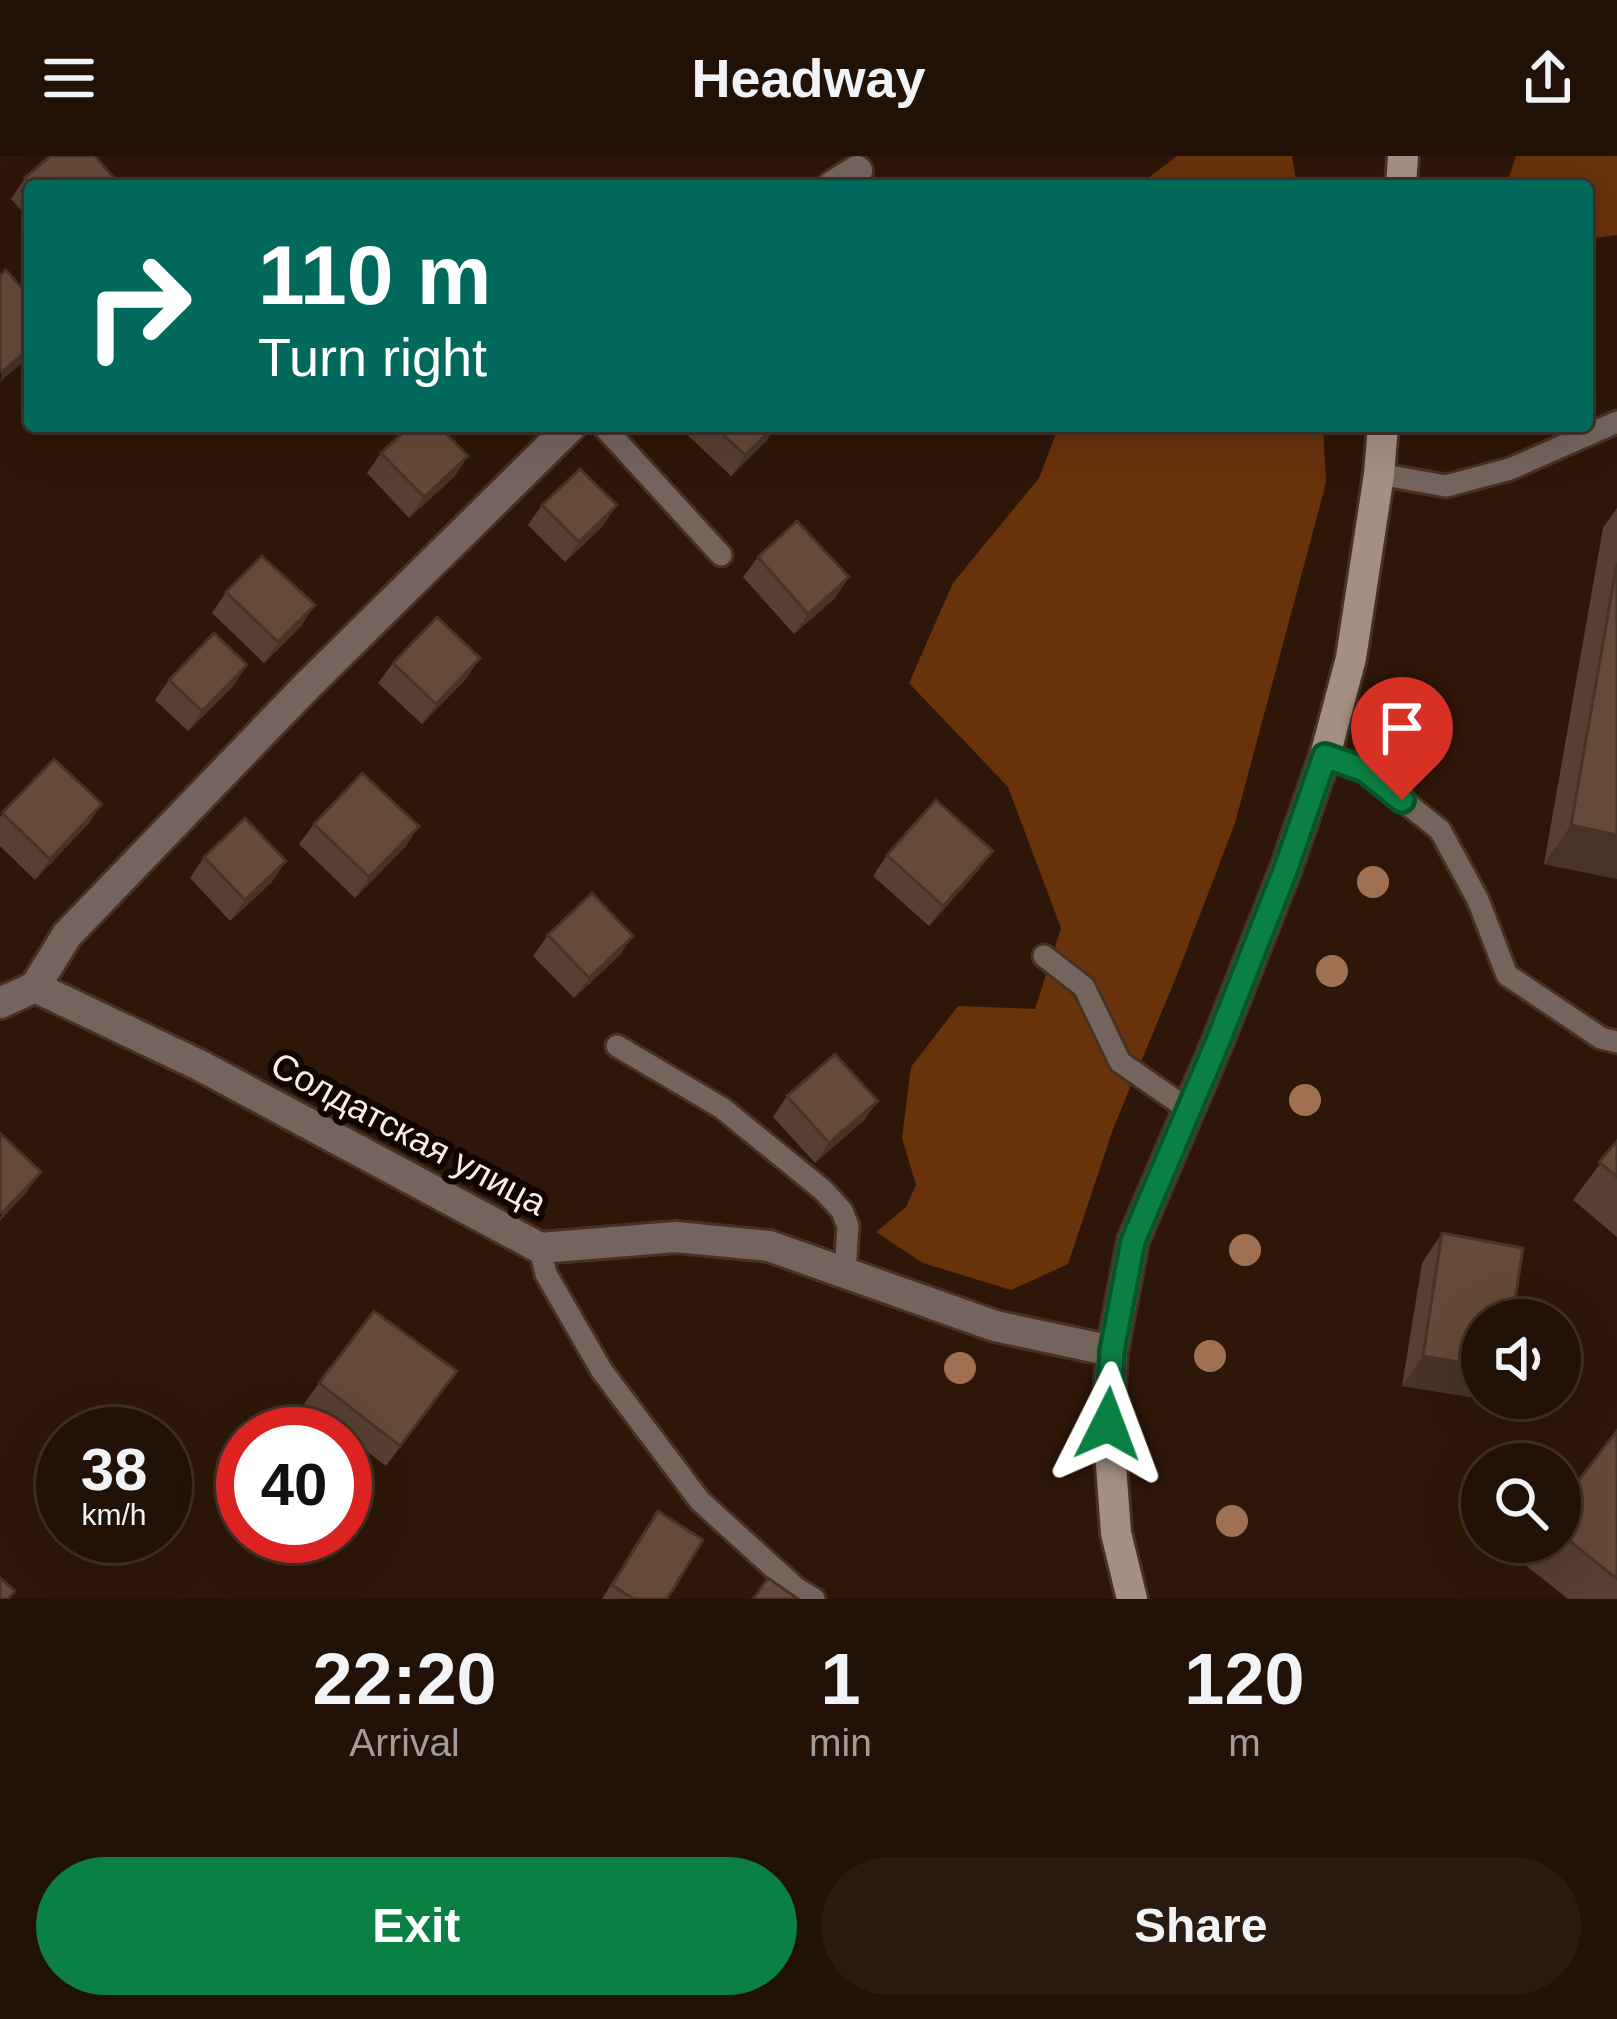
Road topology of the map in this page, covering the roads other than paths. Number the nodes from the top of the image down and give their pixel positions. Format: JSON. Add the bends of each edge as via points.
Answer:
{"nodes":[{"id":1,"x":1617,"y":422,"type":"edge"},
{"id":2,"x":565,"y":432,"type":"edge"},
{"id":3,"x":608,"y":432,"type":"edge"},
{"id":4,"x":1382,"y":432,"type":"edge"},
{"id":5,"x":1378,"y":474,"type":"junction"},
{"id":6,"x":721,"y":555,"type":"dead end"},
{"id":7,"x":1325,"y":756,"type":"junction"},
{"id":8,"x":1044,"y":956,"type":"dead end"},
{"id":9,"x":35,"y":987,"type":"junction"},
{"id":10,"x":0,"y":1003,"type":"edge"},
{"id":11,"x":1617,"y":1042,"type":"edge"},
{"id":12,"x":617,"y":1046,"type":"dead end"},
{"id":13,"x":1189,"y":1110,"type":"junction"},
{"id":14,"x":540,"y":1248,"type":"junction"},
{"id":15,"x":845,"y":1273,"type":"junction"},
{"id":16,"x":1112,"y":1351,"type":"junction"},
{"id":17,"x":814,"y":1599,"type":"edge"},
{"id":18,"x":1132,"y":1599,"type":"edge"}],
"edges":[{"from":1,"to":5,"type":"lane","via":[[1510,469],[1446,486]]},
{"from":2,"to":9,"type":"street","via":[[67,935]]},
{"from":3,"to":6,"type":"lane"},
{"from":4,"to":5,"type":"street"},
{"from":5,"to":7,"type":"street","via":[[1352,658]]},
{"from":7,"to":11,"type":"lane","via":[[1365,770],[1440,830],[1508,975]]},
{"from":7,"to":13,"type":"street"},
{"from":8,"to":13,"type":"lane","via":[[1084,987],[1120,1062]]},
{"from":9,"to":10,"type":"street"},
{"from":9,"to":14,"type":"street","name":"Солдатская улица","via":[[201,1066]]},
{"from":12,"to":15,"type":"lane","via":[[722,1108],[824,1190],[848,1226]]},
{"from":13,"to":16,"type":"street","via":[[1133,1241]]},
{"from":14,"to":15,"type":"street","name":"Солдатская улица","via":[[676,1237],[769,1246]]},
{"from":14,"to":17,"type":"lane","via":[[545,1274],[602,1371],[700,1501]]},
{"from":15,"to":16,"type":"street","name":"Солдатская улица","via":[[995,1326]]},
{"from":16,"to":18,"type":"street","via":[[1116,1533]]}]}
